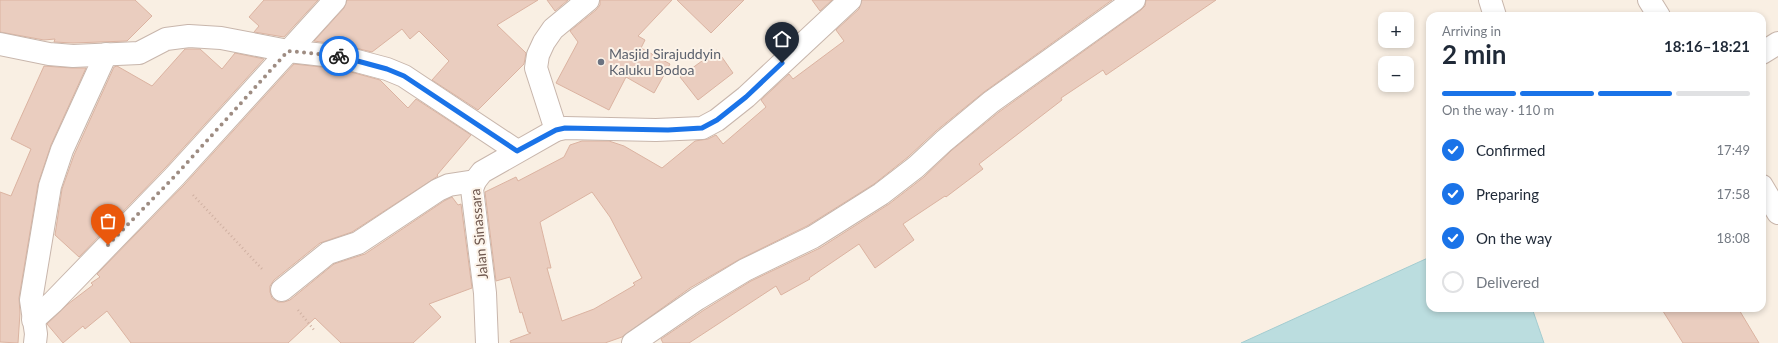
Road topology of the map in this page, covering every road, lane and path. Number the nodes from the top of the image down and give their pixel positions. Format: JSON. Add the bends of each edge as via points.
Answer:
{"nodes":[{"id":1,"x":335,"y":0,"type":"edge"},
{"id":2,"x":588,"y":0,"type":"edge"},
{"id":3,"x":850,"y":0,"type":"edge"},
{"id":4,"x":1134,"y":0,"type":"edge"},
{"id":5,"x":1490,"y":0,"type":"edge"},
{"id":6,"x":1649,"y":0,"type":"edge"},
{"id":7,"x":1494,"y":12,"type":"edge"},
{"id":8,"x":1656,"y":12,"type":"edge"},
{"id":9,"x":1778,"y":43,"type":"edge"},
{"id":10,"x":0,"y":44,"type":"edge"},
{"id":11,"x":1766,"y":50,"type":"edge"},
{"id":12,"x":288,"y":51,"type":"junction"},
{"id":13,"x":106,"y":54,"type":"junction"},
{"id":14,"x":556,"y":130,"type":"junction"},
{"id":15,"x":517,"y":151,"type":"junction"},
{"id":16,"x":175,"y":176,"type":"junction"},
{"id":17,"x":475,"y":181,"type":"junction"},
{"id":18,"x":1766,"y":193,"type":"edge"},
{"id":19,"x":1778,"y":213,"type":"edge"},
{"id":20,"x":282,"y":290,"type":"junction"},
{"id":21,"x":33,"y":320,"type":"junction"},
{"id":22,"x":314,"y":330,"type":"dead end"},
{"id":23,"x":35,"y":343,"type":"edge"},
{"id":24,"x":487,"y":343,"type":"edge"},
{"id":25,"x":633,"y":343,"type":"edge"}],
"edges":[{"from":1,"to":12,"type":"street"},
{"from":2,"to":14,"type":"street","via":[[553,29],[538,55],[536,68]]},
{"from":3,"to":14,"type":"street","name":"Jalan Sinassara","via":[[746,97],[717,120],[702,128]]},
{"from":4,"to":25,"type":"street","via":[[991,102],[916,168],[881,194],[813,237],[738,274]]},
{"from":5,"to":7,"type":"street"},
{"from":6,"to":8,"type":"street"},
{"from":9,"to":11,"type":"street"},
{"from":10,"to":13,"type":"street","via":[[49,54]]},
{"from":12,"to":13,"type":"street","via":[[221,38],[189,36],[166,39],[139,53]]},
{"from":12,"to":15,"type":"street","via":[[342,57],[404,76]]},
{"from":12,"to":16,"type":"street"},
{"from":13,"to":21,"type":"street","via":[[55,167],[31,300]]},
{"from":14,"to":15,"type":"street","name":"Jalan Sinassara"},
{"from":15,"to":17,"type":"street","name":"Jalan Sinassara","via":[[482,172]]},
{"from":16,"to":20,"type":"path"},
{"from":16,"to":21,"type":"street"},
{"from":17,"to":20,"type":"street","via":[[449,185],[438,190],[358,243],[328,253]]},
{"from":17,"to":24,"type":"street","name":"Jalan Sinassara","via":[[472,189],[485,293]]},
{"from":18,"to":19,"type":"street"},
{"from":20,"to":22,"type":"path"},
{"from":21,"to":23,"type":"street"}]}
